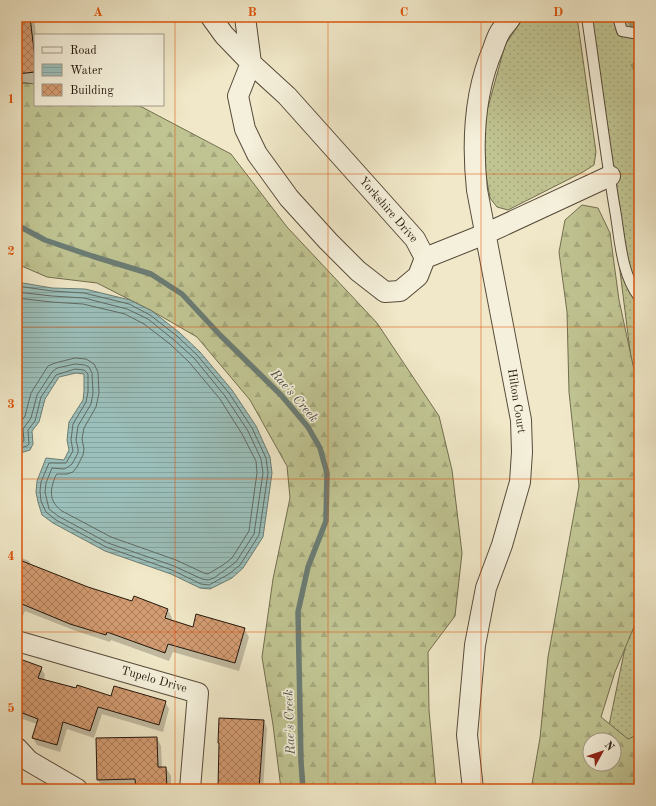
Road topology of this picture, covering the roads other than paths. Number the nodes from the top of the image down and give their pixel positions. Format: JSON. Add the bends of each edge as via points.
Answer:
{"nodes":[{"id":1,"x":211,"y":17,"type":"edge"},
{"id":2,"x":245,"y":17,"type":"edge"},
{"id":3,"x":511,"y":17,"type":"edge"},
{"id":4,"x":587,"y":17,"type":"edge"},
{"id":5,"x":618,"y":17,"type":"edge"},
{"id":6,"x":639,"y":34,"type":"edge"},
{"id":7,"x":251,"y":63,"type":"junction"},
{"id":8,"x":610,"y":176,"type":"junction"},
{"id":9,"x":485,"y":234,"type":"junction"},
{"id":10,"x":425,"y":258,"type":"junction"},
{"id":11,"x":639,"y":298,"type":"edge"},
{"id":12,"x":17,"y":641,"type":"edge"},
{"id":13,"x":17,"y":748,"type":"edge"},
{"id":14,"x":77,"y":789,"type":"edge"},
{"id":15,"x":190,"y":789,"type":"edge"},
{"id":16,"x":473,"y":789,"type":"edge"}],
"edges":[{"from":1,"to":7,"type":"street","name":"Yorkshire Drive","via":[[224,35]]},
{"from":2,"to":7,"type":"street"},
{"from":3,"to":9,"type":"street","name":"Hilton Court","via":[[500,32],[485,66],[475,128],[474,166]]},
{"from":4,"to":8,"type":"lane"},
{"from":5,"to":6,"type":"lane","via":[[622,31]]},
{"from":7,"to":10,"type":"street","name":"Yorkshire Drive","via":[[287,96],[337,151],[415,239]]},
{"from":7,"to":10,"type":"street","via":[[238,96],[245,129],[257,154],[289,198],[358,271],[385,292],[400,292],[418,276]]},
{"from":8,"to":9,"type":"street"},
{"from":8,"to":11,"type":"lane","via":[[625,269],[630,285]]},
{"from":9,"to":10,"type":"street"},
{"from":9,"to":16,"type":"street","name":"Hilton Court","via":[[521,420],[522,452],[520,482],[502,545],[486,588],[475,645],[467,735]]},
{"from":12,"to":15,"type":"street","name":"Tupelo Drive","via":[[198,692]]},
{"from":13,"to":14,"type":"street","via":[[29,760]]}]}
